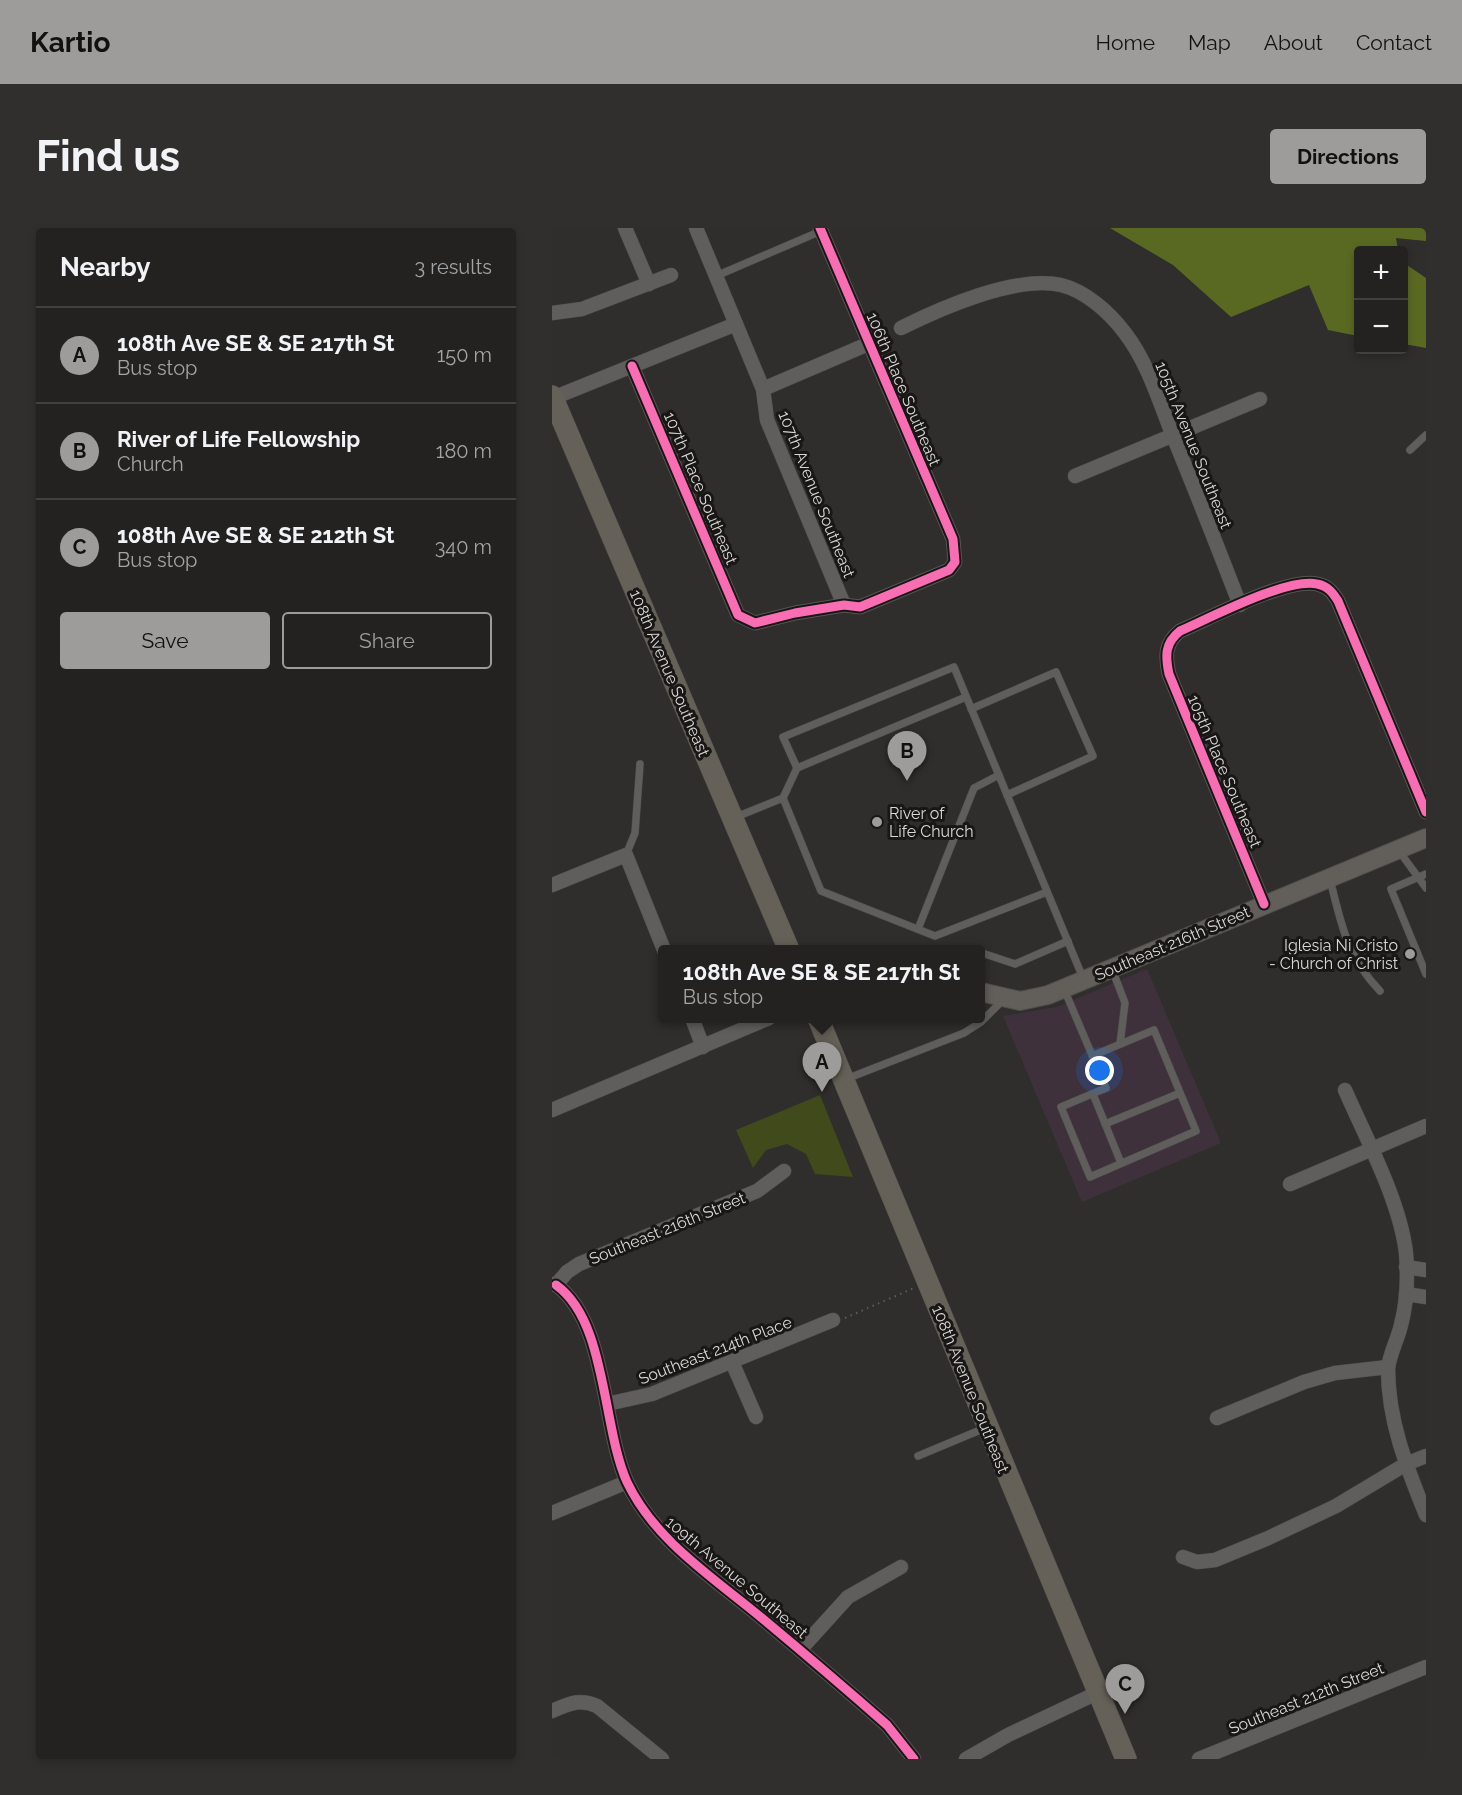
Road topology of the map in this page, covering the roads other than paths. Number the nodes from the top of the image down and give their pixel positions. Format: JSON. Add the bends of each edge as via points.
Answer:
{"nodes":[{"id":1,"x":625,"y":228,"type":"edge"},
{"id":2,"x":696,"y":228,"type":"edge"},
{"id":3,"x":821,"y":230,"type":"edge"},
{"id":4,"x":671,"y":275,"type":"dead end"},
{"id":5,"x":716,"y":276,"type":"junction"},
{"id":6,"x":649,"y":284,"type":"junction"},
{"id":7,"x":552,"y":313,"type":"edge"},
{"id":8,"x":736,"y":324,"type":"junction"},
{"id":9,"x":901,"y":328,"type":"dead end"},
{"id":10,"x":868,"y":344,"type":"junction"},
{"id":11,"x":632,"y":366,"type":"junction"},
{"id":12,"x":764,"y":390,"type":"junction"},
{"id":13,"x":552,"y":397,"type":"edge"},
{"id":14,"x":1260,"y":399,"type":"dead end"},
{"id":15,"x":1426,"y":435,"type":"edge"},
{"id":16,"x":1174,"y":437,"type":"junction"},
{"id":17,"x":1410,"y":450,"type":"dead end"},
{"id":18,"x":1076,"y":476,"type":"dead end"},
{"id":19,"x":1240,"y":605,"type":"junction"},
{"id":20,"x":844,"y":606,"type":"junction"},
{"id":21,"x":966,"y":697,"type":"junction"},
{"id":22,"x":971,"y":710,"type":"junction"},
{"id":23,"x":640,"y":764,"type":"dead end"},
{"id":24,"x":797,"y":768,"type":"junction"},
{"id":25,"x":999,"y":775,"type":"junction"},
{"id":26,"x":1007,"y":795,"type":"junction"},
{"id":27,"x":783,"y":798,"type":"junction"},
{"id":28,"x":1426,"y":813,"type":"edge"},
{"id":29,"x":733,"y":818,"type":"junction"},
{"id":30,"x":1426,"y":838,"type":"edge"},
{"id":31,"x":1397,"y":849,"type":"junction"},
{"id":32,"x":626,"y":855,"type":"junction"},
{"id":33,"x":1423,"y":876,"type":"edge"},
{"id":34,"x":1329,"y":877,"type":"junction"},
{"id":35,"x":552,"y":885,"type":"edge"},
{"id":36,"x":1426,"y":888,"type":"edge"},
{"id":37,"x":1047,"y":892,"type":"junction"},
{"id":38,"x":1264,"y":904,"type":"junction"},
{"id":39,"x":918,"y":929,"type":"junction"},
{"id":40,"x":1068,"y":941,"type":"junction"},
{"id":41,"x":662,"y":945,"type":"edge"},
{"id":42,"x":787,"y":945,"type":"edge"},
{"id":43,"x":985,"y":954,"type":"dead end"},
{"id":44,"x":1112,"y":969,"type":"junction"},
{"id":45,"x":1426,"y":974,"type":"edge"},
{"id":46,"x":1084,"y":980,"type":"junction"},
{"id":47,"x":1064,"y":989,"type":"junction"},
{"id":48,"x":1380,"y":991,"type":"dead end"},
{"id":49,"x":985,"y":993,"type":"edge"},
{"id":50,"x":1005,"y":999,"type":"junction"},
{"id":51,"x":985,"y":1018,"type":"edge"},
{"id":52,"x":694,"y":1023,"type":"edge"},
{"id":53,"x":758,"y":1023,"type":"edge"},
{"id":54,"x":820,"y":1023,"type":"edge"},
{"id":55,"x":979,"y":1023,"type":"edge"},
{"id":56,"x":1120,"y":1044,"type":"junction"},
{"id":57,"x":703,"y":1047,"type":"junction"},
{"id":58,"x":1092,"y":1056,"type":"junction"},
{"id":59,"x":843,"y":1080,"type":"junction"},
{"id":60,"x":1345,"y":1090,"type":"dead end"},
{"id":61,"x":1180,"y":1093,"type":"junction"},
{"id":62,"x":1093,"y":1094,"type":"junction"},
{"id":63,"x":552,"y":1110,"type":"edge"},
{"id":64,"x":1105,"y":1124,"type":"junction"},
{"id":65,"x":1426,"y":1126,"type":"edge"},
{"id":66,"x":1371,"y":1149,"type":"junction"},
{"id":67,"x":1121,"y":1163,"type":"junction"},
{"id":68,"x":784,"y":1171,"type":"dead end"},
{"id":69,"x":1290,"y":1184,"type":"dead end"},
{"id":70,"x":1406,"y":1268,"type":"junction"},
{"id":71,"x":1426,"y":1270,"type":"edge"},
{"id":72,"x":554,"y":1285,"type":"edge"},
{"id":73,"x":1406,"y":1294,"type":"junction"},
{"id":74,"x":1426,"y":1297,"type":"edge"},
{"id":75,"x":833,"y":1320,"type":"road end"},
{"id":76,"x":732,"y":1362,"type":"junction"},
{"id":77,"x":1388,"y":1367,"type":"junction"},
{"id":78,"x":607,"y":1404,"type":"junction"},
{"id":79,"x":756,"y":1417,"type":"dead end"},
{"id":80,"x":1217,"y":1418,"type":"dead end"},
{"id":81,"x":987,"y":1427,"type":"junction"},
{"id":82,"x":918,"y":1456,"type":"dead end"},
{"id":83,"x":1426,"y":1456,"type":"edge"},
{"id":84,"x":1406,"y":1464,"type":"junction"},
{"id":85,"x":627,"y":1482,"type":"junction"},
{"id":86,"x":553,"y":1509,"type":"edge"},
{"id":87,"x":1426,"y":1515,"type":"edge"},
{"id":88,"x":1183,"y":1557,"type":"dead end"},
{"id":89,"x":901,"y":1567,"type":"dead end"},
{"id":90,"x":800,"y":1650,"type":"junction"},
{"id":91,"x":1426,"y":1667,"type":"edge"},
{"id":92,"x":1098,"y":1693,"type":"junction"},
{"id":93,"x":552,"y":1711,"type":"edge"},
{"id":94,"x":662,"y":1759,"type":"edge"},
{"id":95,"x":914,"y":1759,"type":"edge"},
{"id":96,"x":966,"y":1759,"type":"edge"},
{"id":97,"x":1126,"y":1759,"type":"edge"},
{"id":98,"x":1199,"y":1759,"type":"edge"}],
"edges":[{"from":1,"to":6,"type":"street"},
{"from":2,"to":5,"type":"street","name":"107th Avenue Southeast"},
{"from":3,"to":5,"type":"lane"},
{"from":3,"to":10,"type":"street","name":"106th Place Southeast"},
{"from":4,"to":6,"type":"street"},
{"from":5,"to":8,"type":"street","name":"107th Avenue Southeast"},
{"from":6,"to":7,"type":"street","via":[[582,309]]},
{"from":8,"to":11,"type":"street"},
{"from":8,"to":12,"type":"street","name":"107th Avenue Southeast"},
{"from":9,"to":16,"type":"street","name":"105th Avenue Southeast","via":[[996,292],[1038,283],[1062,285],[1101,307],[1125,333]]},
{"from":10,"to":12,"type":"street"},
{"from":10,"to":20,"type":"street","name":"106th Place Southeast","via":[[953,539],[955,562],[949,570],[860,607]]},
{"from":11,"to":13,"type":"street"},
{"from":11,"to":20,"type":"street","name":"107th Place Southeast","via":[[738,615],[755,624],[795,612]]},
{"from":12,"to":20,"type":"street","name":"107th Avenue Southeast","via":[[767,420]]},
{"from":13,"to":29,"type":"main road","name":"108th Avenue Southeast"},
{"from":14,"to":16,"type":"street"},
{"from":15,"to":17,"type":"lane"},
{"from":16,"to":18,"type":"street"},
{"from":16,"to":19,"type":"street","name":"105th Avenue Southeast"},
{"from":19,"to":28,"type":"street","via":[[1291,585],[1317,584],[1331,590]]},
{"from":19,"to":38,"type":"street","name":"105th Place Southeast","via":[[1180,631],[1166,648],[1169,674]]},
{"from":21,"to":22,"type":"lane"},
{"from":21,"to":24,"type":"lane"},
{"from":21,"to":24,"type":"lane","via":[[954,667],[783,737]]},
{"from":22,"to":25,"type":"lane"},
{"from":22,"to":26,"type":"lane","via":[[1056,672],[1093,756]]},
{"from":23,"to":32,"type":"lane","via":[[635,833]]},
{"from":24,"to":27,"type":"lane"},
{"from":25,"to":26,"type":"lane"},
{"from":25,"to":39,"type":"lane","via":[[974,788]]},
{"from":26,"to":37,"type":"lane"},
{"from":27,"to":29,"type":"lane"},
{"from":27,"to":39,"type":"lane","via":[[821,891]]},
{"from":29,"to":42,"type":"main road","name":"108th Avenue Southeast"},
{"from":30,"to":31,"type":"street","name":"Southeast 216th Street"},
{"from":31,"to":33,"type":"lane"},
{"from":31,"to":34,"type":"street","name":"Southeast 216th Street"},
{"from":32,"to":35,"type":"street"},
{"from":32,"to":41,"type":"street"},
{"from":33,"to":36,"type":"lane"},
{"from":33,"to":45,"type":"lane","via":[[1391,889]]},
{"from":34,"to":38,"type":"street","name":"Southeast 216th Street"},
{"from":34,"to":48,"type":"lane","via":[[1355,961]]},
{"from":37,"to":39,"type":"lane","via":[[944,934],[935,936]]},
{"from":37,"to":40,"type":"lane"},
{"from":38,"to":44,"type":"street","name":"Southeast 216th Street"},
{"from":40,"to":43,"type":"lane","via":[[1015,964]]},
{"from":40,"to":46,"type":"lane"},
{"from":44,"to":46,"type":"street","name":"Southeast 216th Street"},
{"from":44,"to":56,"type":"lane","via":[[1125,1003]]},
{"from":46,"to":47,"type":"street","name":"Southeast 216th Street"},
{"from":47,"to":50,"type":"street","name":"Southeast 216th Street","via":[[1034,1000]]},
{"from":47,"to":58,"type":"lane"},
{"from":49,"to":50,"type":"street","name":"Southeast 216th Street"},
{"from":50,"to":51,"type":"lane"},
{"from":52,"to":57,"type":"street"},
{"from":53,"to":57,"type":"street"},
{"from":54,"to":59,"type":"main road","name":"108th Avenue Southeast"},
{"from":55,"to":59,"type":"lane","via":[[964,1033]]},
{"from":56,"to":58,"type":"lane"},
{"from":56,"to":61,"type":"lane","via":[[1154,1030]]},
{"from":57,"to":63,"type":"street"},
{"from":58,"to":62,"type":"lane","via":[[1106,1088]]},
{"from":59,"to":81,"type":"main road","name":"108th Avenue Southeast"},
{"from":60,"to":66,"type":"street"},
{"from":61,"to":64,"type":"lane"},
{"from":61,"to":67,"type":"lane","via":[[1196,1131]]},
{"from":62,"to":64,"type":"lane"},
{"from":62,"to":67,"type":"lane","via":[[1061,1107],[1090,1176]]},
{"from":64,"to":67,"type":"lane"},
{"from":65,"to":66,"type":"street"},
{"from":66,"to":69,"type":"street"},
{"from":66,"to":70,"type":"street","via":[[1400,1220]]},
{"from":68,"to":72,"type":"street","name":"Southeast 216th Street","via":[[757,1191],[579,1264]]},
{"from":70,"to":71,"type":"street"},
{"from":70,"to":73,"type":"street"},
{"from":72,"to":78,"type":"street","name":"109th Avenue Southeast","via":[[572,1300],[591,1342]]},
{"from":73,"to":74,"type":"street"},
{"from":73,"to":77,"type":"street","via":[[1402,1324]]},
{"from":75,"to":76,"type":"street","name":"Southeast 214th Place"},
{"from":76,"to":78,"type":"street","name":"Southeast 214th Place","via":[[652,1394]]},
{"from":76,"to":79,"type":"street"},
{"from":77,"to":80,"type":"street","via":[[1314,1378]]},
{"from":77,"to":84,"type":"street","via":[[1393,1420]]},
{"from":78,"to":85,"type":"street","name":"109th Avenue Southeast"},
{"from":81,"to":82,"type":"lane"},
{"from":81,"to":92,"type":"main road","name":"108th Avenue Southeast"},
{"from":83,"to":84,"type":"street"},
{"from":84,"to":87,"type":"street"},
{"from":84,"to":88,"type":"street","via":[[1336,1506],[1266,1539],[1215,1560],[1197,1562]]},
{"from":85,"to":86,"type":"street"},
{"from":85,"to":90,"type":"street","name":"109th Avenue Southeast","via":[[659,1532]]},
{"from":89,"to":90,"type":"street","via":[[848,1597]]},
{"from":90,"to":95,"type":"street","name":"109th Avenue Southeast","via":[[887,1725]]},
{"from":91,"to":98,"type":"street","name":"Southeast 212th Street"},
{"from":92,"to":96,"type":"street"},
{"from":92,"to":97,"type":"main road","name":"108th Avenue Southeast"},
{"from":93,"to":94,"type":"street","via":[[580,1701],[597,1706]]}]}
